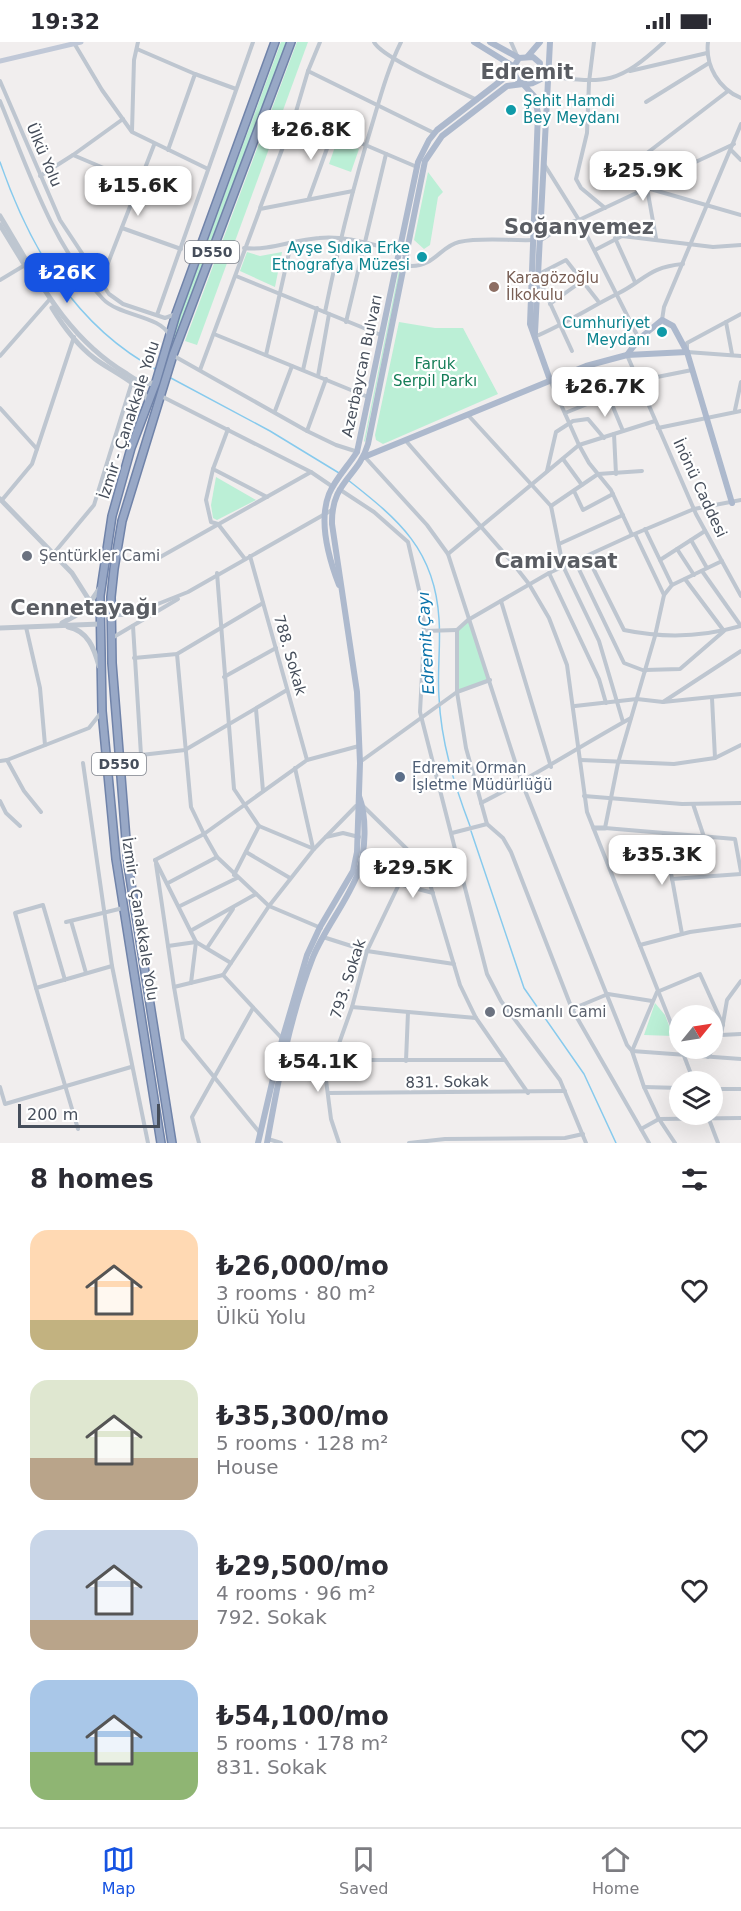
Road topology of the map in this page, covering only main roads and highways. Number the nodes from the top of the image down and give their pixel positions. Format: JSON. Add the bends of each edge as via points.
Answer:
{"nodes":[{"id":1,"x":275,"y":42,"type":"edge"},
{"id":2,"x":291,"y":42,"type":"edge"},
{"id":3,"x":474,"y":42,"type":"edge"},
{"id":4,"x":490,"y":42,"type":"edge"},
{"id":5,"x":540,"y":42,"type":"edge"},
{"id":6,"x":550,"y":42,"type":"edge"},
{"id":7,"x":76,"y":43,"type":"edge"},
{"id":8,"x":528,"y":56,"type":"junction"},
{"id":9,"x":519,"y":58,"type":"junction"},
{"id":10,"x":0,"y":61,"type":"edge"},
{"id":11,"x":540,"y":63,"type":"junction"},
{"id":12,"x":513,"y":66,"type":"junction"},
{"id":13,"x":546,"y":76,"type":"junction"},
{"id":14,"x":533,"y":83,"type":"junction"},
{"id":15,"x":524,"y":84,"type":"junction"},
{"id":16,"x":537,"y":240,"type":"junction"},
{"id":17,"x":534,"y":337,"type":"junction"},
{"id":18,"x":686,"y":352,"type":"junction"},
{"id":19,"x":627,"y":355,"type":"junction"},
{"id":20,"x":550,"y":380,"type":"junction"},
{"id":21,"x":364,"y":457,"type":"junction"},
{"id":22,"x":354,"y":464,"type":"junction"},
{"id":23,"x":337,"y":486,"type":"junction"},
{"id":24,"x":730,"y":503,"type":"road end"},
{"id":25,"x":342,"y":594,"type":"junction"},
{"id":26,"x":323,"y":928,"type":"junction"},
{"id":27,"x":268,"y":1141,"type":"edge"},
{"id":28,"x":159,"y":1143,"type":"edge"},
{"id":29,"x":172,"y":1143,"type":"edge"},
{"id":30,"x":258,"y":1143,"type":"edge"}],
"edges":[{"from":1,"to":28,"type":"highway","name":"İzmir - Çanakkale Yolu","via":[[131,448],[112,516],[101,584],[102,711],[123,908]]},
{"from":2,"to":29,"type":"highway","name":"İzmir - Çanakkale Yolu","number":"D550","via":[[172,357],[122,521],[113,579],[111,638],[128,865]]},
{"from":3,"to":12,"type":"main road"},
{"from":4,"to":9,"type":"main road"},
{"from":5,"to":8,"type":"main road"},
{"from":6,"to":13,"type":"main road"},
{"from":7,"to":10,"type":"main road"},
{"from":8,"to":9,"type":"main road"},
{"from":8,"to":11,"type":"main road"},
{"from":9,"to":12,"type":"main road"},
{"from":11,"to":13,"type":"main road"},
{"from":11,"to":14,"type":"main road","via":[[541,72]]},
{"from":12,"to":15,"type":"main road","via":[[516,79]]},
{"from":12,"to":22,"type":"main road","name":"Azerbaycan Bulvarı","via":[[507,76],[434,133],[424,148],[398,251]]},
{"from":13,"to":14,"type":"main road"},
{"from":13,"to":16,"type":"main road"},
{"from":14,"to":15,"type":"main road"},
{"from":15,"to":16,"type":"main road","via":[[537,103]]},
{"from":15,"to":21,"type":"main road","name":"Azerbaycan Bulvarı","via":[[507,86],[442,135],[427,156]]},
{"from":16,"to":17,"type":"main road"},
{"from":16,"to":17,"type":"main road","via":[[530,324]]},
{"from":17,"to":20,"type":"main road"},
{"from":18,"to":19,"type":"main road"},
{"from":18,"to":19,"type":"main road","via":[[673,326],[662,320]]},
{"from":18,"to":24,"type":"main road"},
{"from":19,"to":20,"type":"main road"},
{"from":20,"to":21,"type":"main road"},
{"from":21,"to":22,"type":"main road","name":"Azerbaycan Bulvarı"},
{"from":22,"to":23,"type":"main road"},
{"from":23,"to":25,"type":"main road","via":[[332,510]]},
{"from":23,"to":25,"type":"main road","via":[[324,514],[333,568]]},
{"from":25,"to":26,"type":"main road","via":[[356,669],[363,852],[358,874]]},
{"from":26,"to":27,"type":"main road","via":[[288,1046]]},
{"from":26,"to":30,"type":"main road","via":[[307,955]]}]}
